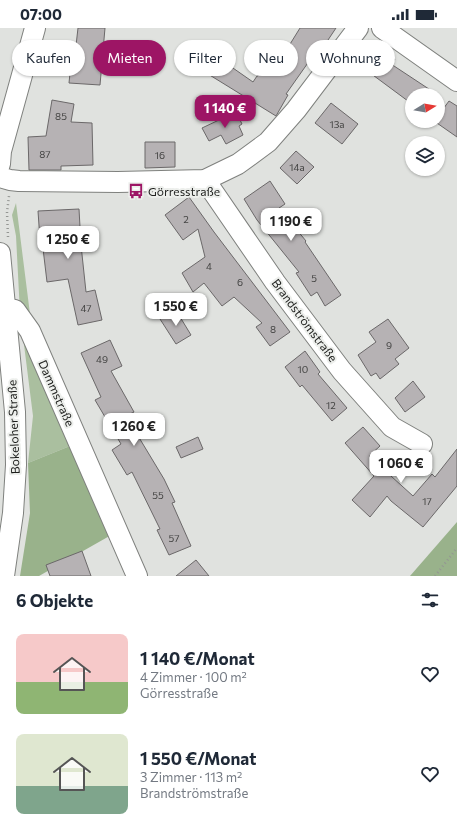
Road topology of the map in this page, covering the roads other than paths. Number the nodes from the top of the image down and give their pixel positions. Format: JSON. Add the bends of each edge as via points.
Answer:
{"nodes":[{"id":1,"x":35,"y":28,"type":"edge"},
{"id":2,"x":358,"y":28,"type":"edge"},
{"id":3,"x":382,"y":28,"type":"edge"},
{"id":4,"x":457,"y":81,"type":"edge"},
{"id":5,"x":0,"y":164,"type":"edge"},
{"id":6,"x":0,"y":177,"type":"edge"},
{"id":7,"x":205,"y":180,"type":"junction"},
{"id":8,"x":0,"y":254,"type":"edge"},
{"id":9,"x":5,"y":308,"type":"junction"},
{"id":10,"x":422,"y":444,"type":"dead end"},
{"id":11,"x":4,"y":576,"type":"edge"},
{"id":12,"x":137,"y":576,"type":"edge"}],
"edges":[{"from":1,"to":5,"type":"street","via":[[1,151]]},
{"from":2,"to":7,"type":"street","via":[[296,110],[268,142],[238,164]]},
{"from":3,"to":4,"type":"street"},
{"from":6,"to":7,"type":"street","via":[[19,181]]},
{"from":7,"to":10,"type":"street","name":"Brandströmstraße","via":[[342,371],[392,427]]},
{"from":8,"to":9,"type":"street","name":"Bokeloher Straße"},
{"from":9,"to":11,"type":"street","name":"Bokeloher Straße","via":[[15,412],[16,465],[13,513]]},
{"from":9,"to":12,"type":"street","name":"Dammstraße","via":[[15,310],[30,331]]}]}
